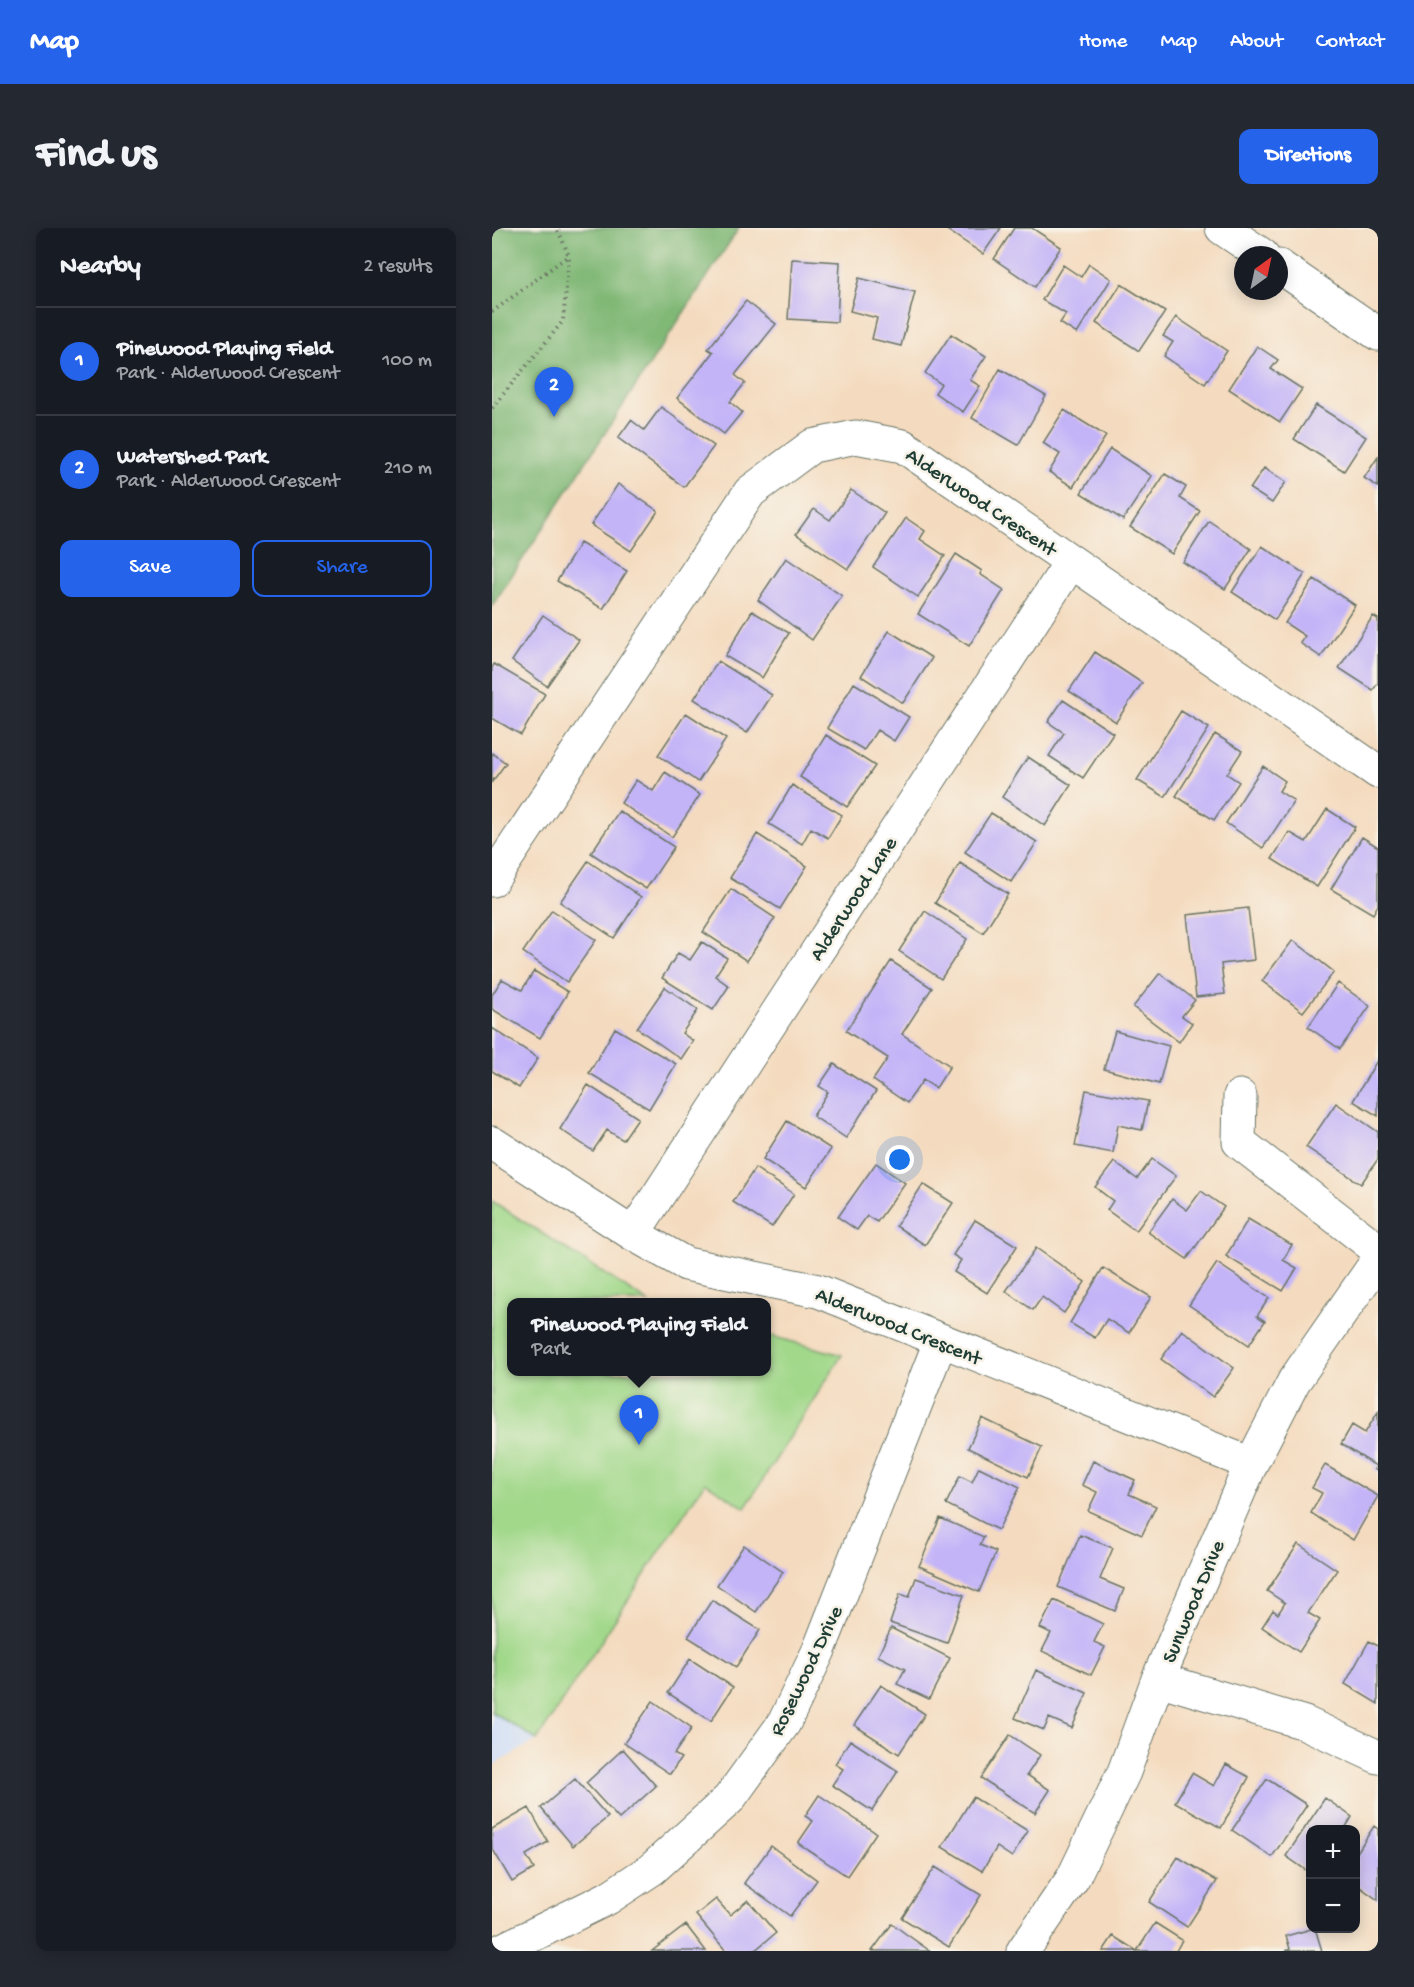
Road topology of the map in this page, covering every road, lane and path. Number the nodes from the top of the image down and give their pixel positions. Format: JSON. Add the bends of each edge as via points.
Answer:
{"nodes":[{"id":1,"x":557,"y":228,"type":"edge"},
{"id":2,"x":1222,"y":228,"type":"edge"},
{"id":3,"x":1249,"y":246,"type":"edge"},
{"id":4,"x":569,"y":256,"type":"junction"},
{"id":5,"x":1288,"y":273,"type":"edge"},
{"id":6,"x":492,"y":312,"type":"edge"},
{"id":7,"x":1378,"y":334,"type":"edge"},
{"id":8,"x":492,"y":408,"type":"edge"},
{"id":9,"x":1071,"y":562,"type":"junction"},
{"id":10,"x":1378,"y":772,"type":"edge"},
{"id":11,"x":492,"y":880,"type":"edge"},
{"id":12,"x":1240,"y":1096,"type":"dead end"},
{"id":13,"x":492,"y":1143,"type":"edge"},
{"id":14,"x":633,"y":1234,"type":"junction"},
{"id":15,"x":1378,"y":1250,"type":"edge"},
{"id":16,"x":1378,"y":1260,"type":"edge"},
{"id":17,"x":940,"y":1342,"type":"junction"},
{"id":18,"x":1251,"y":1464,"type":"junction"},
{"id":19,"x":1158,"y":1679,"type":"junction"},
{"id":20,"x":1378,"y":1757,"type":"edge"},
{"id":21,"x":500,"y":1951,"type":"edge"},
{"id":22,"x":1023,"y":1951,"type":"edge"}],
"edges":[{"from":1,"to":4,"type":"path"},
{"from":2,"to":3,"type":"street"},
{"from":4,"to":6,"type":"path"},
{"from":4,"to":8,"type":"path","via":[[563,321]]},
{"from":5,"to":7,"type":"street"},
{"from":9,"to":10,"type":"street","name":"Alderwood Crescent"},
{"from":9,"to":11,"type":"street","name":"Alderwood Crescent","via":[[903,446],[856,437],[812,446],[750,492]]},
{"from":9,"to":14,"type":"street","name":"Alderwood Lane"},
{"from":12,"to":15,"type":"street","via":[[1239,1142]]},
{"from":13,"to":14,"type":"street","name":"Alderwood Crescent"},
{"from":14,"to":17,"type":"street","name":"Alderwood Crescent","via":[[686,1264],[818,1291]]},
{"from":16,"to":18,"type":"street","name":"Sunwood Drive","via":[[1294,1381]]},
{"from":17,"to":18,"type":"street","name":"Alderwood Crescent"},
{"from":17,"to":21,"type":"street","name":"Rosewood Drive","via":[[819,1650],[784,1723],[729,1799],[652,1869],[608,1898]]},
{"from":18,"to":19,"type":"street","name":"Sunwood Drive"},
{"from":19,"to":20,"type":"street","via":[[1305,1723]]},
{"from":19,"to":22,"type":"street","name":"Sunwood Drive","via":[[1124,1772],[1073,1878]]}]}
